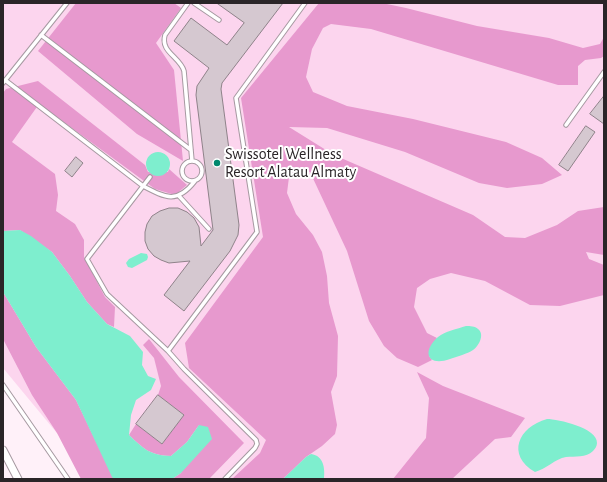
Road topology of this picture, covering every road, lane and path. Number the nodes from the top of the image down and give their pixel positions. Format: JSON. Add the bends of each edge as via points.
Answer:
{"nodes":[{"id":1,"x":67,"y":3,"type":"edge"},
{"id":2,"x":188,"y":3,"type":"edge"},
{"id":3,"x":194,"y":3,"type":"edge"},
{"id":4,"x":305,"y":3,"type":"edge"},
{"id":5,"x":219,"y":20,"type":"dead end"},
{"id":6,"x":42,"y":35,"type":"junction"},
{"id":7,"x":604,"y":72,"type":"edge"},
{"id":8,"x":4,"y":82,"type":"edge"},
{"id":9,"x":566,"y":125,"type":"dead end"},
{"id":10,"x":191,"y":150,"type":"junction"},
{"id":11,"x":192,"y":161,"type":"junction"},
{"id":12,"x":150,"y":177,"type":"dead end"},
{"id":13,"x":195,"y":181,"type":"junction"},
{"id":14,"x":143,"y":186,"type":"junction"},
{"id":15,"x":179,"y":196,"type":"junction"},
{"id":16,"x":209,"y":229,"type":"dead end"},
{"id":17,"x":168,"y":351,"type":"junction"},
{"id":18,"x":3,"y":385,"type":"edge"},
{"id":19,"x":3,"y":450,"type":"edge"},
{"id":20,"x":18,"y":479,"type":"edge"},
{"id":21,"x":68,"y":479,"type":"edge"},
{"id":22,"x":225,"y":479,"type":"edge"}],
"edges":[{"from":1,"to":6,"type":"lane"},
{"from":2,"to":10,"type":"lane","via":[[163,41],[184,71]]},
{"from":3,"to":5,"type":"lane"},
{"from":4,"to":17,"type":"lane","via":[[236,98],[257,232]]},
{"from":6,"to":8,"type":"lane"},
{"from":6,"to":10,"type":"lane"},
{"from":7,"to":9,"type":"lane"},
{"from":8,"to":14,"type":"lane"},
{"from":10,"to":11,"type":"lane"},
{"from":11,"to":13,"type":"lane","via":[[198,163],[202,171]]},
{"from":11,"to":13,"type":"lane","via":[[184,165],[182,174],[186,180]]},
{"from":12,"to":14,"type":"lane"},
{"from":13,"to":15,"type":"lane"},
{"from":14,"to":15,"type":"lane","via":[[162,196]]},
{"from":14,"to":17,"type":"lane","via":[[88,259],[108,294]]},
{"from":15,"to":16,"type":"lane"},
{"from":17,"to":22,"type":"lane","via":[[258,444]]},
{"from":18,"to":21,"type":"lane"},
{"from":19,"to":20,"type":"street"}]}
